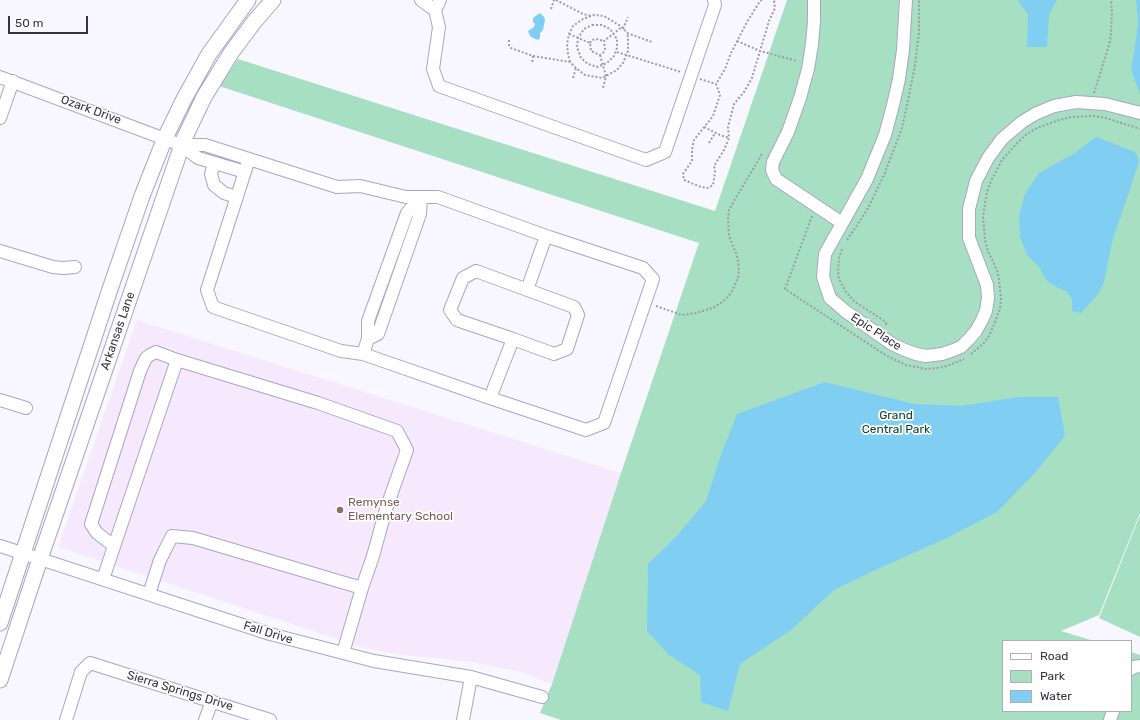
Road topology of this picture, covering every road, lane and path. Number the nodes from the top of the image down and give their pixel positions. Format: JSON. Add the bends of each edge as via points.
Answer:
{"nodes":[{"id":1,"x":248,"y":0,"type":"edge"},
{"id":2,"x":274,"y":0,"type":"edge"},
{"id":3,"x":421,"y":0,"type":"edge"},
{"id":4,"x":555,"y":0,"type":"edge"},
{"id":5,"x":714,"y":0,"type":"edge"},
{"id":6,"x":762,"y":0,"type":"edge"},
{"id":7,"x":772,"y":0,"type":"edge"},
{"id":8,"x":814,"y":0,"type":"edge"},
{"id":9,"x":906,"y":0,"type":"edge"},
{"id":10,"x":919,"y":0,"type":"edge"},
{"id":11,"x":1111,"y":0,"type":"edge"},
{"id":12,"x":438,"y":5,"type":"edge"},
{"id":13,"x":551,"y":9,"type":"dead end"},
{"id":14,"x":591,"y":16,"type":"junction"},
{"id":15,"x":628,"y":17,"type":"dead end"},
{"id":16,"x":623,"y":28,"type":"junction"},
{"id":17,"x":614,"y":33,"type":"junction"},
{"id":18,"x":627,"y":33,"type":"junction"},
{"id":19,"x":569,"y":34,"type":"junction"},
{"id":20,"x":578,"y":38,"type":"junction"},
{"id":21,"x":509,"y":40,"type":"dead end"},
{"id":22,"x":604,"y":41,"type":"junction"},
{"id":23,"x":737,"y":41,"type":"junction"},
{"id":24,"x":652,"y":42,"type":"dead end"},
{"id":25,"x":590,"y":43,"type":"junction"},
{"id":26,"x":760,"y":51,"type":"junction"},
{"id":27,"x":616,"y":52,"type":"junction"},
{"id":28,"x":627,"y":54,"type":"junction"},
{"id":29,"x":600,"y":55,"type":"junction"},
{"id":30,"x":533,"y":56,"type":"junction"},
{"id":31,"x":797,"y":61,"type":"dead end"},
{"id":32,"x":570,"y":62,"type":"junction"},
{"id":33,"x":532,"y":64,"type":"dead end"},
{"id":34,"x":603,"y":64,"type":"junction"},
{"id":35,"x":576,"y":68,"type":"junction"},
{"id":36,"x":606,"y":76,"type":"junction"},
{"id":37,"x":691,"y":76,"type":"junction"},
{"id":38,"x":0,"y":77,"type":"edge"},
{"id":39,"x":572,"y":78,"type":"dead end"},
{"id":40,"x":13,"y":81,"type":"junction"},
{"id":41,"x":716,"y":84,"type":"junction"},
{"id":42,"x":603,"y":88,"type":"dead end"},
{"id":43,"x":1093,"y":103,"type":"junction"},
{"id":44,"x":1140,"y":113,"type":"edge"},
{"id":45,"x":1092,"y":116,"type":"dead end"},
{"id":46,"x":0,"y":118,"type":"edge"},
{"id":47,"x":704,"y":127,"type":"junction"},
{"id":48,"x":715,"y":133,"type":"junction"},
{"id":49,"x":165,"y":138,"type":"junction"},
{"id":50,"x":729,"y":138,"type":"junction"},
{"id":51,"x":709,"y":144,"type":"dead end"},
{"id":52,"x":181,"y":145,"type":"junction"},
{"id":53,"x":762,"y":154,"type":"dead end"},
{"id":54,"x":249,"y":159,"type":"junction"},
{"id":55,"x":214,"y":163,"type":"junction"},
{"id":56,"x":245,"y":172,"type":"junction"},
{"id":57,"x":237,"y":197,"type":"junction"},
{"id":58,"x":421,"y":197,"type":"junction"},
{"id":59,"x":815,"y":205,"type":"junction"},
{"id":60,"x":842,"y":223,"type":"junction"},
{"id":61,"x":546,"y":236,"type":"junction"},
{"id":62,"x":0,"y":251,"type":"edge"},
{"id":63,"x":74,"y":267,"type":"dead end"},
{"id":64,"x":784,"y":289,"type":"dead end"},
{"id":65,"x":527,"y":290,"type":"junction"},
{"id":66,"x":645,"y":303,"type":"junction"},
{"id":67,"x":880,"y":336,"type":"junction"},
{"id":68,"x":513,"y":339,"type":"junction"},
{"id":69,"x":873,"y":347,"type":"dead end"},
{"id":70,"x":363,"y":354,"type":"junction"},
{"id":71,"x":176,"y":360,"type":"junction"},
{"id":72,"x":490,"y":398,"type":"junction"},
{"id":73,"x":0,"y":400,"type":"edge"},
{"id":74,"x":26,"y":408,"type":"dead end"},
{"id":75,"x":0,"y":546,"type":"edge"},
{"id":76,"x":114,"y":546,"type":"junction"},
{"id":77,"x":23,"y":553,"type":"junction"},
{"id":78,"x":40,"y":559,"type":"junction"},
{"id":79,"x":103,"y":579,"type":"junction"},
{"id":80,"x":362,"y":588,"type":"junction"},
{"id":81,"x":149,"y":594,"type":"junction"},
{"id":82,"x":0,"y":623,"type":"edge"},
{"id":83,"x":343,"y":653,"type":"junction"},
{"id":84,"x":471,"y":677,"type":"junction"},
{"id":85,"x":0,"y":680,"type":"edge"},
{"id":86,"x":542,"y":697,"type":"dead end"},
{"id":87,"x":212,"y":701,"type":"junction"},
{"id":88,"x":66,"y":720,"type":"edge"},
{"id":89,"x":205,"y":720,"type":"edge"},
{"id":90,"x":270,"y":720,"type":"edge"},
{"id":91,"x":463,"y":720,"type":"edge"}],
"edges":[{"from":1,"to":49,"type":"main road","name":"Arkansas Lane","via":[[209,54]]},
{"from":2,"to":52,"type":"main road","name":"Arkansas Lane","via":[[231,53],[204,97]]},
{"from":3,"to":12,"type":"street"},
{"from":4,"to":13,"type":"path"},
{"from":4,"to":14,"type":"path"},
{"from":5,"to":37,"type":"street","via":[[715,4]]},
{"from":6,"to":23,"type":"path"},
{"from":7,"to":26,"type":"path","via":[[775,8]]},
{"from":8,"to":59,"type":"street","via":[[808,69],[788,132],[773,162],[772,170],[776,179]]},
{"from":9,"to":60,"type":"street","name":"Epic Place","via":[[903,50],[894,105],[867,179]]},
{"from":10,"to":67,"type":"path","via":[[915,65],[902,128],[884,175],[867,210],[844,245],[838,265],[842,286],[850,298],[886,323]]},
{"from":11,"to":43,"type":"path","via":[[1110,42]]},
{"from":12,"to":37,"type":"street","via":[[439,27],[433,69],[439,86],[646,160],[665,152]]},
{"from":14,"to":16,"type":"path","via":[[604,16]]},
{"from":14,"to":19,"type":"path","via":[[573,26]]},
{"from":15,"to":16,"type":"path"},
{"from":16,"to":17,"type":"path"},
{"from":16,"to":18,"type":"path"},
{"from":17,"to":20,"type":"path","via":[[602,25],[592,25],[584,29]]},
{"from":17,"to":22,"type":"path"},
{"from":17,"to":27,"type":"path","via":[[618,39]]},
{"from":18,"to":24,"type":"path"},
{"from":18,"to":28,"type":"path"},
{"from":19,"to":20,"type":"path"},
{"from":19,"to":32,"type":"path","via":[[567,44]]},
{"from":20,"to":25,"type":"path"},
{"from":20,"to":34,"type":"path","via":[[577,47],[581,58],[597,67]]},
{"from":21,"to":30,"type":"path","via":[[511,48]]},
{"from":22,"to":25,"type":"path","via":[[596,39]]},
{"from":22,"to":29,"type":"path","via":[[605,49]]},
{"from":23,"to":26,"type":"path"},
{"from":23,"to":41,"type":"path"},
{"from":25,"to":29,"type":"path","via":[[591,51]]},
{"from":26,"to":31,"type":"path"},
{"from":26,"to":50,"type":"path","via":[[752,78],[734,104],[728,126]]},
{"from":27,"to":28,"type":"path"},
{"from":27,"to":34,"type":"path"},
{"from":28,"to":36,"type":"path","via":[[617,70]]},
{"from":28,"to":37,"type":"path"},
{"from":29,"to":34,"type":"path"},
{"from":30,"to":32,"type":"path"},
{"from":30,"to":33,"type":"path"},
{"from":32,"to":35,"type":"path"},
{"from":34,"to":36,"type":"path"},
{"from":35,"to":36,"type":"path","via":[[594,77]]},
{"from":35,"to":39,"type":"path"},
{"from":36,"to":42,"type":"path"},
{"from":37,"to":41,"type":"path"},
{"from":38,"to":40,"type":"street","name":"Ozark Drive"},
{"from":40,"to":46,"type":"street"},
{"from":40,"to":49,"type":"street","name":"Ozark Drive"},
{"from":41,"to":47,"type":"path","via":[[720,95],[713,116]]},
{"from":43,"to":44,"type":"street","name":"Epic Place"},
{"from":43,"to":45,"type":"path"},
{"from":43,"to":67,"type":"street","name":"Epic Place","via":[[1076,102],[1054,106],[1035,114],[1002,139],[988,158],[976,182],[969,209],[969,238],[987,285],[988,298],[982,320],[969,339],[951,351],[926,356],[905,350]]},
{"from":47,"to":48,"type":"path"},
{"from":47,"to":50,"type":"path","via":[[694,140],[692,161],[683,174],[684,180],[701,187],[708,188],[713,185],[714,166]]},
{"from":48,"to":50,"type":"path"},
{"from":48,"to":51,"type":"path"},
{"from":49,"to":52,"type":"street","name":"Ozark Drive"},
{"from":49,"to":77,"type":"main road","name":"Arkansas Lane","via":[[114,277]]},
{"from":52,"to":54,"type":"street","via":[[205,145]]},
{"from":52,"to":55,"type":"street","via":[[198,158]]},
{"from":52,"to":78,"type":"main road","name":"Arkansas Lane"},
{"from":53,"to":66,"type":"path","via":[[730,210],[729,236],[739,270],[731,293],[715,307],[682,315]]},
{"from":54,"to":56,"type":"street"},
{"from":54,"to":58,"type":"street","via":[[337,187],[360,186],[406,197]]},
{"from":55,"to":56,"type":"street"},
{"from":55,"to":57,"type":"street","via":[[211,174],[214,185],[224,194]]},
{"from":56,"to":57,"type":"street"},
{"from":57,"to":70,"type":"street","via":[[207,290],[213,308],[341,351]]},
{"from":58,"to":61,"type":"street","via":[[438,197]]},
{"from":58,"to":70,"type":"street","via":[[420,214],[378,334],[368,339]]},
{"from":59,"to":60,"type":"street"},
{"from":59,"to":64,"type":"path"},
{"from":60,"to":67,"type":"street","name":"Epic Place","via":[[825,254],[823,277],[830,298],[845,312]]},
{"from":61,"to":65,"type":"street"},
{"from":61,"to":66,"type":"street","via":[[643,268],[653,279]]},
{"from":62,"to":63,"type":"street","via":[[53,267]]},
{"from":65,"to":68,"type":"street","via":[[574,307],[578,316],[567,349],[554,354]]},
{"from":65,"to":68,"type":"street","via":[[476,271],[463,278],[450,310],[457,320]]},
{"from":66,"to":72,"type":"street","via":[[604,423],[586,430]]},
{"from":67,"to":69,"type":"path"},
{"from":68,"to":72,"type":"street"},
{"from":70,"to":72,"type":"street"},
{"from":71,"to":76,"type":"street"},
{"from":71,"to":76,"type":"street","via":[[156,352],[146,358],[140,371],[91,524],[97,533]]},
{"from":71,"to":80,"type":"street","via":[[318,402],[397,431],[407,450]]},
{"from":73,"to":74,"type":"street"},
{"from":75,"to":77,"type":"street","name":"Fall Drive"},
{"from":76,"to":79,"type":"street"},
{"from":77,"to":78,"type":"street","name":"Fall Drive"},
{"from":77,"to":82,"type":"main road","name":"Arkansas Lane"},
{"from":78,"to":79,"type":"street","name":"Fall Drive"},
{"from":78,"to":85,"type":"main road","name":"Arkansas Lane"},
{"from":79,"to":81,"type":"street","name":"Fall Drive"},
{"from":80,"to":81,"type":"street","via":[[193,538],[172,536],[160,560]]},
{"from":80,"to":83,"type":"street"},
{"from":81,"to":83,"type":"street","name":"Fall Drive","via":[[270,634]]},
{"from":83,"to":84,"type":"street","name":"Fall Drive","via":[[374,661]]},
{"from":84,"to":86,"type":"street","name":"Fall Drive"},
{"from":84,"to":91,"type":"street"},
{"from":87,"to":88,"type":"street","name":"Sierra Springs Drive","via":[[90,663],[81,672]]},
{"from":87,"to":89,"type":"street"},
{"from":87,"to":90,"type":"street","name":"Sierra Springs Drive"}]}
